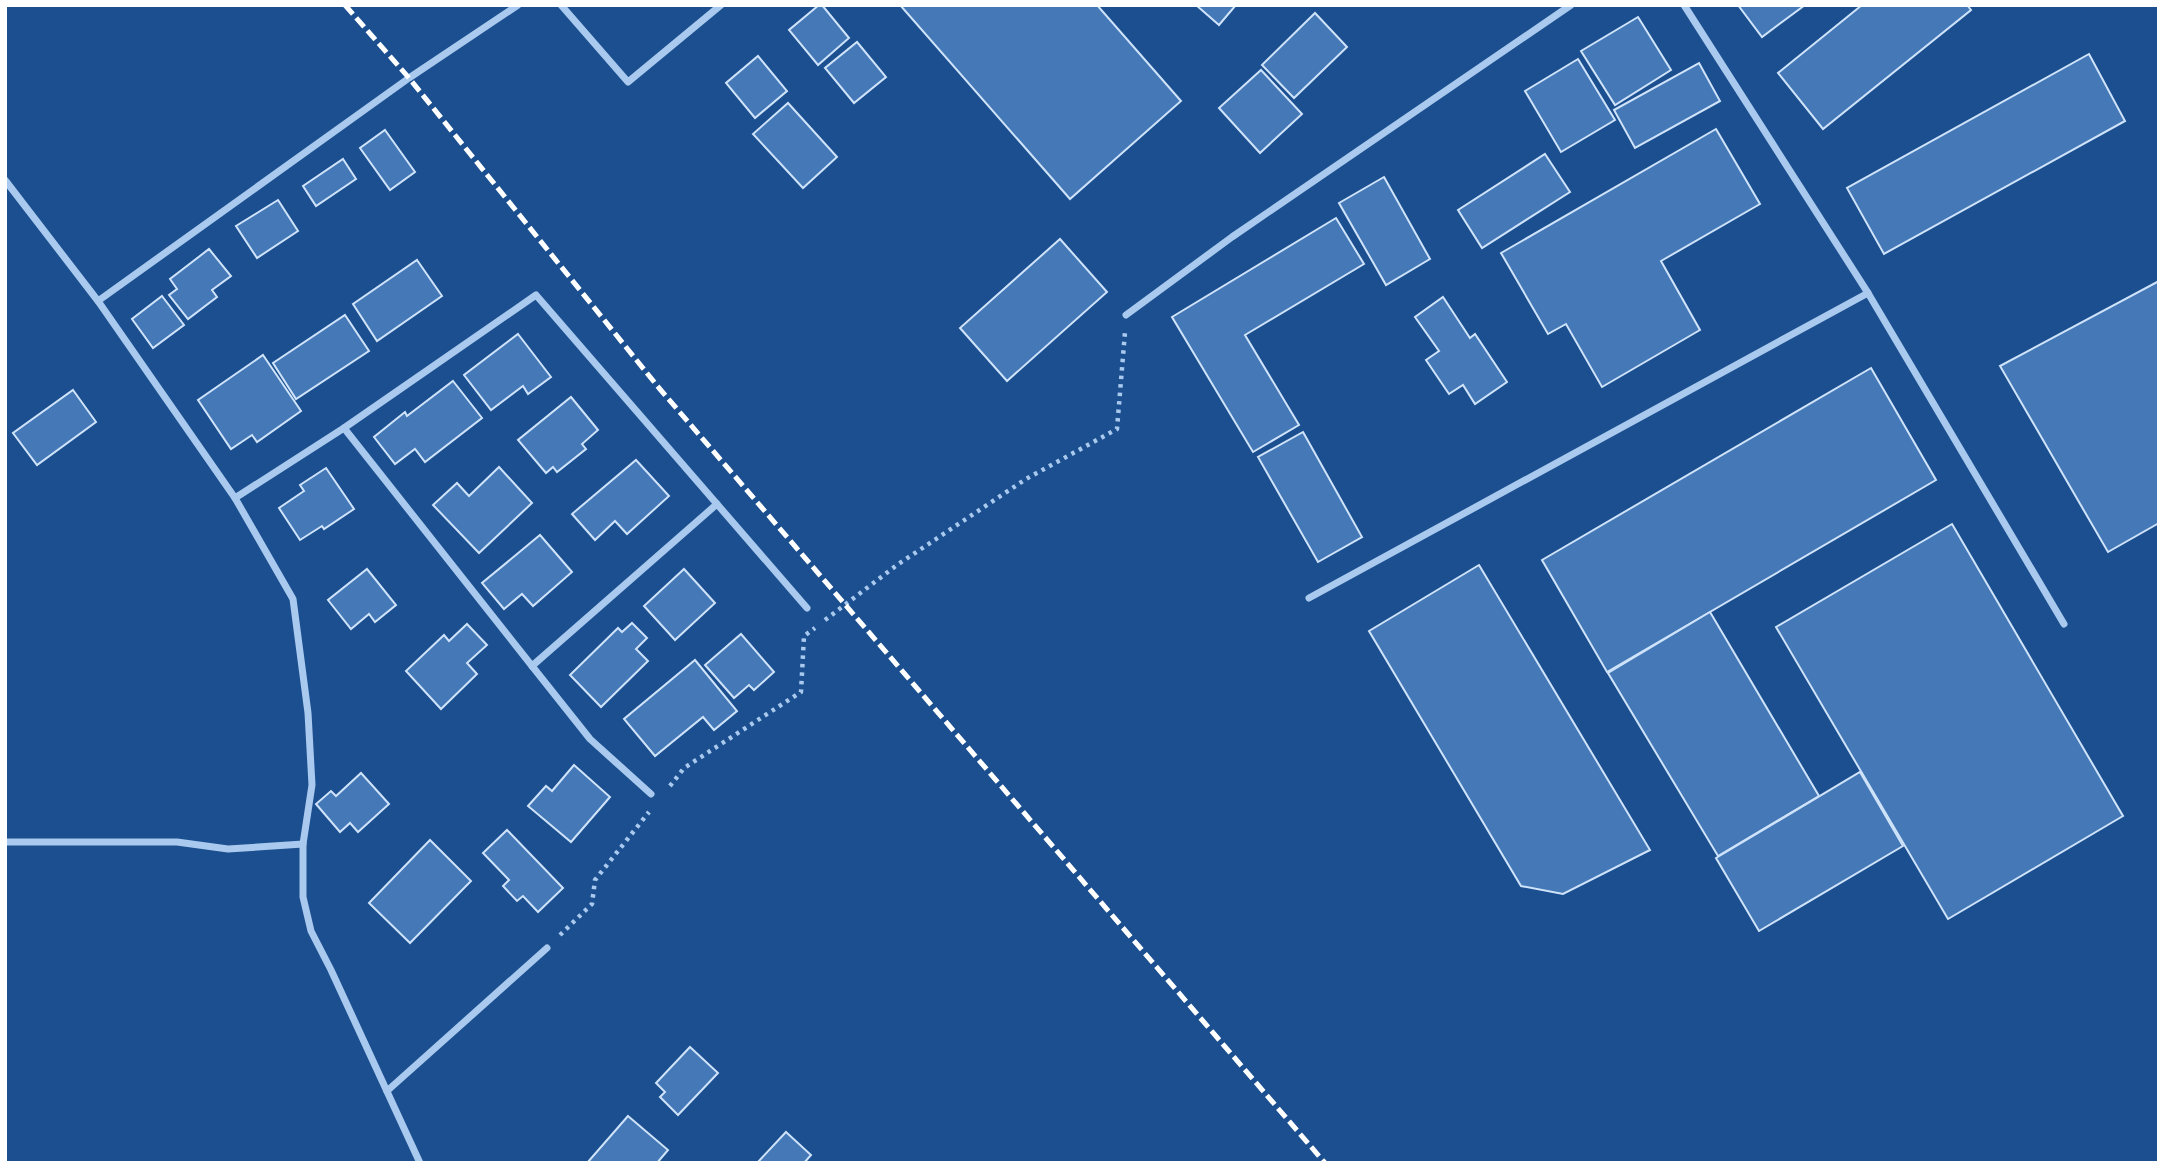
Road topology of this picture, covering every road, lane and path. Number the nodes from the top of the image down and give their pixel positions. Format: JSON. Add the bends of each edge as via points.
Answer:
{"nodes":[{"id":1,"x":519,"y":5,"type":"edge"},
{"id":2,"x":561,"y":5,"type":"edge"},
{"id":3,"x":720,"y":5,"type":"edge"},
{"id":4,"x":1571,"y":5,"type":"edge"},
{"id":5,"x":1684,"y":5,"type":"edge"},
{"id":6,"x":5,"y":180,"type":"edge"},
{"id":7,"x":1868,"y":293,"type":"junction"},
{"id":8,"x":98,"y":301,"type":"junction"},
{"id":9,"x":1126,"y":315,"type":"joint"},
{"id":10,"x":344,"y":428,"type":"junction"},
{"id":11,"x":235,"y":498,"type":"junction"},
{"id":12,"x":716,"y":504,"type":"junction"},
{"id":13,"x":1309,"y":598,"type":"dead end"},
{"id":14,"x":807,"y":608,"type":"dead end"},
{"id":15,"x":2064,"y":624,"type":"dead end"},
{"id":16,"x":532,"y":666,"type":"junction"},
{"id":17,"x":668,"y":789,"type":"dead end"},
{"id":18,"x":651,"y":794,"type":"dead end"},
{"id":19,"x":652,"y":809,"type":"dead end"},
{"id":20,"x":5,"y":842,"type":"edge"},
{"id":21,"x":303,"y":844,"type":"junction"},
{"id":22,"x":547,"y":948,"type":"joint"},
{"id":23,"x":387,"y":1091,"type":"junction"},
{"id":24,"x":420,"y":1163,"type":"edge"}],
"edges":[{"from":1,"to":8,"type":"street","via":[[409,78]]},
{"from":2,"to":3,"type":"street","via":[[628,82]]},
{"from":4,"to":9,"type":"street","via":[[1231,237]]},
{"from":5,"to":7,"type":"street"},
{"from":6,"to":8,"type":"street"},
{"from":7,"to":13,"type":"street"},
{"from":7,"to":15,"type":"street"},
{"from":8,"to":11,"type":"street"},
{"from":9,"to":17,"type":"path","via":[[1117,429],[1016,486],[897,565],[804,636],[801,692],[684,768]]},
{"from":10,"to":11,"type":"street"},
{"from":10,"to":12,"type":"street","via":[[536,295]]},
{"from":10,"to":16,"type":"street"},
{"from":11,"to":21,"type":"street","via":[[293,599],[312,785]]},
{"from":12,"to":14,"type":"street"},
{"from":12,"to":16,"type":"street"},
{"from":16,"to":18,"type":"street","via":[[590,738]]},
{"from":19,"to":22,"type":"path","via":[[595,880],[592,904]]},
{"from":20,"to":21,"type":"street","via":[[177,842],[228,849]]},
{"from":21,"to":23,"type":"street","via":[[303,897],[311,931]]},
{"from":22,"to":23,"type":"street"},
{"from":23,"to":24,"type":"street"}]}
